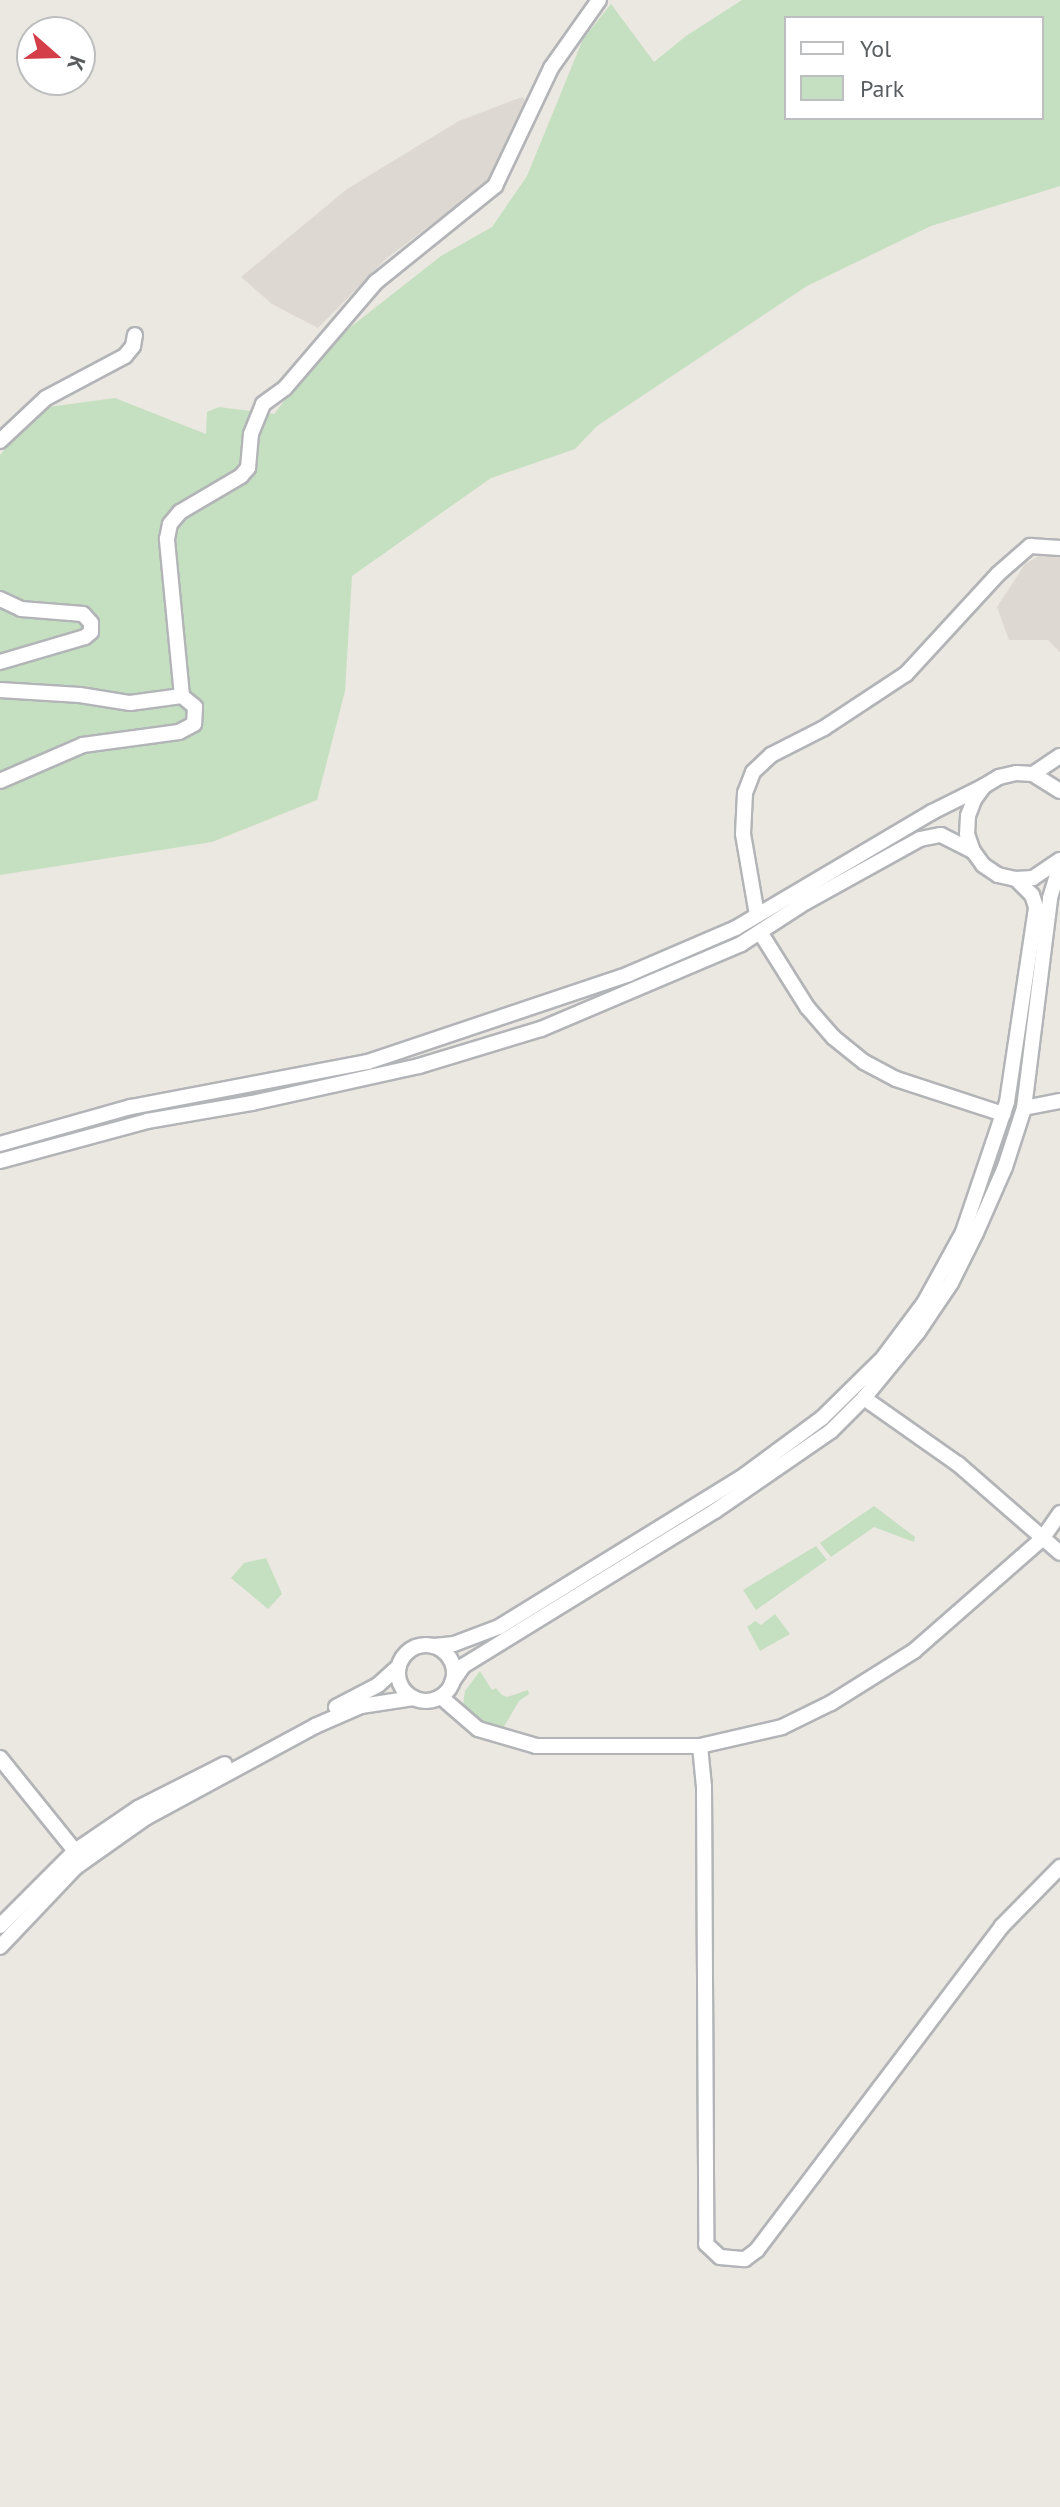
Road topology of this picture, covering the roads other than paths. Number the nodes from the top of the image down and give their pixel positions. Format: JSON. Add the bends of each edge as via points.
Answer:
{"nodes":[{"id":1,"x":599,"y":0,"type":"edge"},
{"id":2,"x":135,"y":335,"type":"dead end"},
{"id":3,"x":0,"y":441,"type":"edge"},
{"id":4,"x":1060,"y":548,"type":"edge"},
{"id":5,"x":0,"y":599,"type":"edge"},
{"id":6,"x":0,"y":662,"type":"edge"},
{"id":7,"x":0,"y":690,"type":"edge"},
{"id":8,"x":182,"y":696,"type":"junction"},
{"id":9,"x":1060,"y":756,"type":"edge"},
{"id":10,"x":1033,"y":774,"type":"junction"},
{"id":11,"x":0,"y":781,"type":"edge"},
{"id":12,"x":984,"y":786,"type":"junction"},
{"id":13,"x":1060,"y":791,"type":"edge"},
{"id":14,"x":973,"y":851,"type":"junction"},
{"id":15,"x":1060,"y":863,"type":"edge"},
{"id":16,"x":1016,"y":879,"type":"junction"},
{"id":17,"x":757,"y":915,"type":"junction"},
{"id":18,"x":760,"y":932,"type":"junction"},
{"id":19,"x":1060,"y":1101,"type":"edge"},
{"id":20,"x":1024,"y":1108,"type":"junction"},
{"id":21,"x":1003,"y":1114,"type":"junction"},
{"id":22,"x":0,"y":1144,"type":"edge"},
{"id":23,"x":0,"y":1161,"type":"edge"},
{"id":24,"x":864,"y":1398,"type":"junction"},
{"id":25,"x":1060,"y":1513,"type":"edge"},
{"id":26,"x":1042,"y":1539,"type":"junction"},
{"id":27,"x":1060,"y":1553,"type":"edge"},
{"id":28,"x":434,"y":1646,"type":"junction"},
{"id":29,"x":399,"y":1666,"type":"junction"},
{"id":30,"x":452,"y":1682,"type":"junction"},
{"id":31,"x":441,"y":1697,"type":"junction"},
{"id":32,"x":413,"y":1698,"type":"junction"},
{"id":33,"x":700,"y":1746,"type":"junction"},
{"id":34,"x":0,"y":1758,"type":"edge"},
{"id":35,"x":75,"y":1851,"type":"junction"},
{"id":36,"x":1060,"y":1867,"type":"edge"},
{"id":37,"x":0,"y":1926,"type":"edge"},
{"id":38,"x":0,"y":1947,"type":"edge"}],
"edges":[{"from":1,"to":8,"type":"street","via":[[551,68],[495,186],[376,282],[285,388],[263,404],[251,434],[248,468],[170,524],[167,539]]},
{"from":2,"to":3,"type":"street","via":[[125,356],[46,398]]},
{"from":4,"to":17,"type":"street","via":[[1030,546],[906,674],[824,728],[771,755],[753,772],[745,793],[743,834]]},
{"from":5,"to":6,"type":"street","via":[[21,609],[83,614],[91,632]]},
{"from":7,"to":8,"type":"street","via":[[130,703]]},
{"from":8,"to":11,"type":"street","via":[[195,707],[194,724],[179,732],[83,745]]},
{"from":9,"to":10,"type":"street"},
{"from":10,"to":12,"type":"street","via":[[1016,773]]},
{"from":10,"to":13,"type":"street"},
{"from":12,"to":14,"type":"street","via":[[968,816]]},
{"from":12,"to":17,"type":"street"},
{"from":14,"to":16,"type":"street","via":[[998,875]]},
{"from":14,"to":18,"type":"street","via":[[941,835],[920,839]]},
{"from":15,"to":16,"type":"street","via":[[1033,878]]},
{"from":15,"to":20,"type":"street","via":[[1050,898]]},
{"from":16,"to":21,"type":"street","via":[[1036,907]]},
{"from":17,"to":22,"type":"street","via":[[629,974],[368,1062],[131,1107]]},
{"from":18,"to":21,"type":"street","via":[[807,1007],[864,1062],[896,1079]]},
{"from":18,"to":23,"type":"street","via":[[541,1029],[419,1066],[147,1121]]},
{"from":19,"to":20,"type":"street"},
{"from":20,"to":24,"type":"street","via":[[1005,1167],[951,1283]]},
{"from":21,"to":28,"type":"street","via":[[963,1232],[924,1303],[883,1358],[822,1418],[745,1475],[499,1627]]},
{"from":24,"to":26,"type":"street","via":[[958,1464]]},
{"from":24,"to":30,"type":"street","via":[[831,1431],[767,1476],[463,1666]]},
{"from":25,"to":26,"type":"street"},
{"from":26,"to":27,"type":"street"},
{"from":26,"to":33,"type":"street","via":[[914,1651],[831,1703],[782,1727]]},
{"from":28,"to":29,"type":"street","via":[[408,1651]]},
{"from":28,"to":30,"type":"street","via":[[448,1656]]},
{"from":29,"to":32,"type":"street","via":[[400,1684]]},
{"from":29,"to":35,"type":"street","via":[[367,1691],[138,1808]]},
{"from":30,"to":31,"type":"street"},
{"from":31,"to":32,"type":"street"},
{"from":31,"to":33,"type":"street","via":[[478,1729],[536,1746]]},
{"from":32,"to":38,"type":"street","via":[[361,1706],[315,1726],[147,1817],[76,1867]]},
{"from":33,"to":36,"type":"street","via":[[706,2244],[720,2257],[745,2259],[757,2250],[1002,1926]]},
{"from":34,"to":35,"type":"street"},
{"from":35,"to":37,"type":"street"}]}
